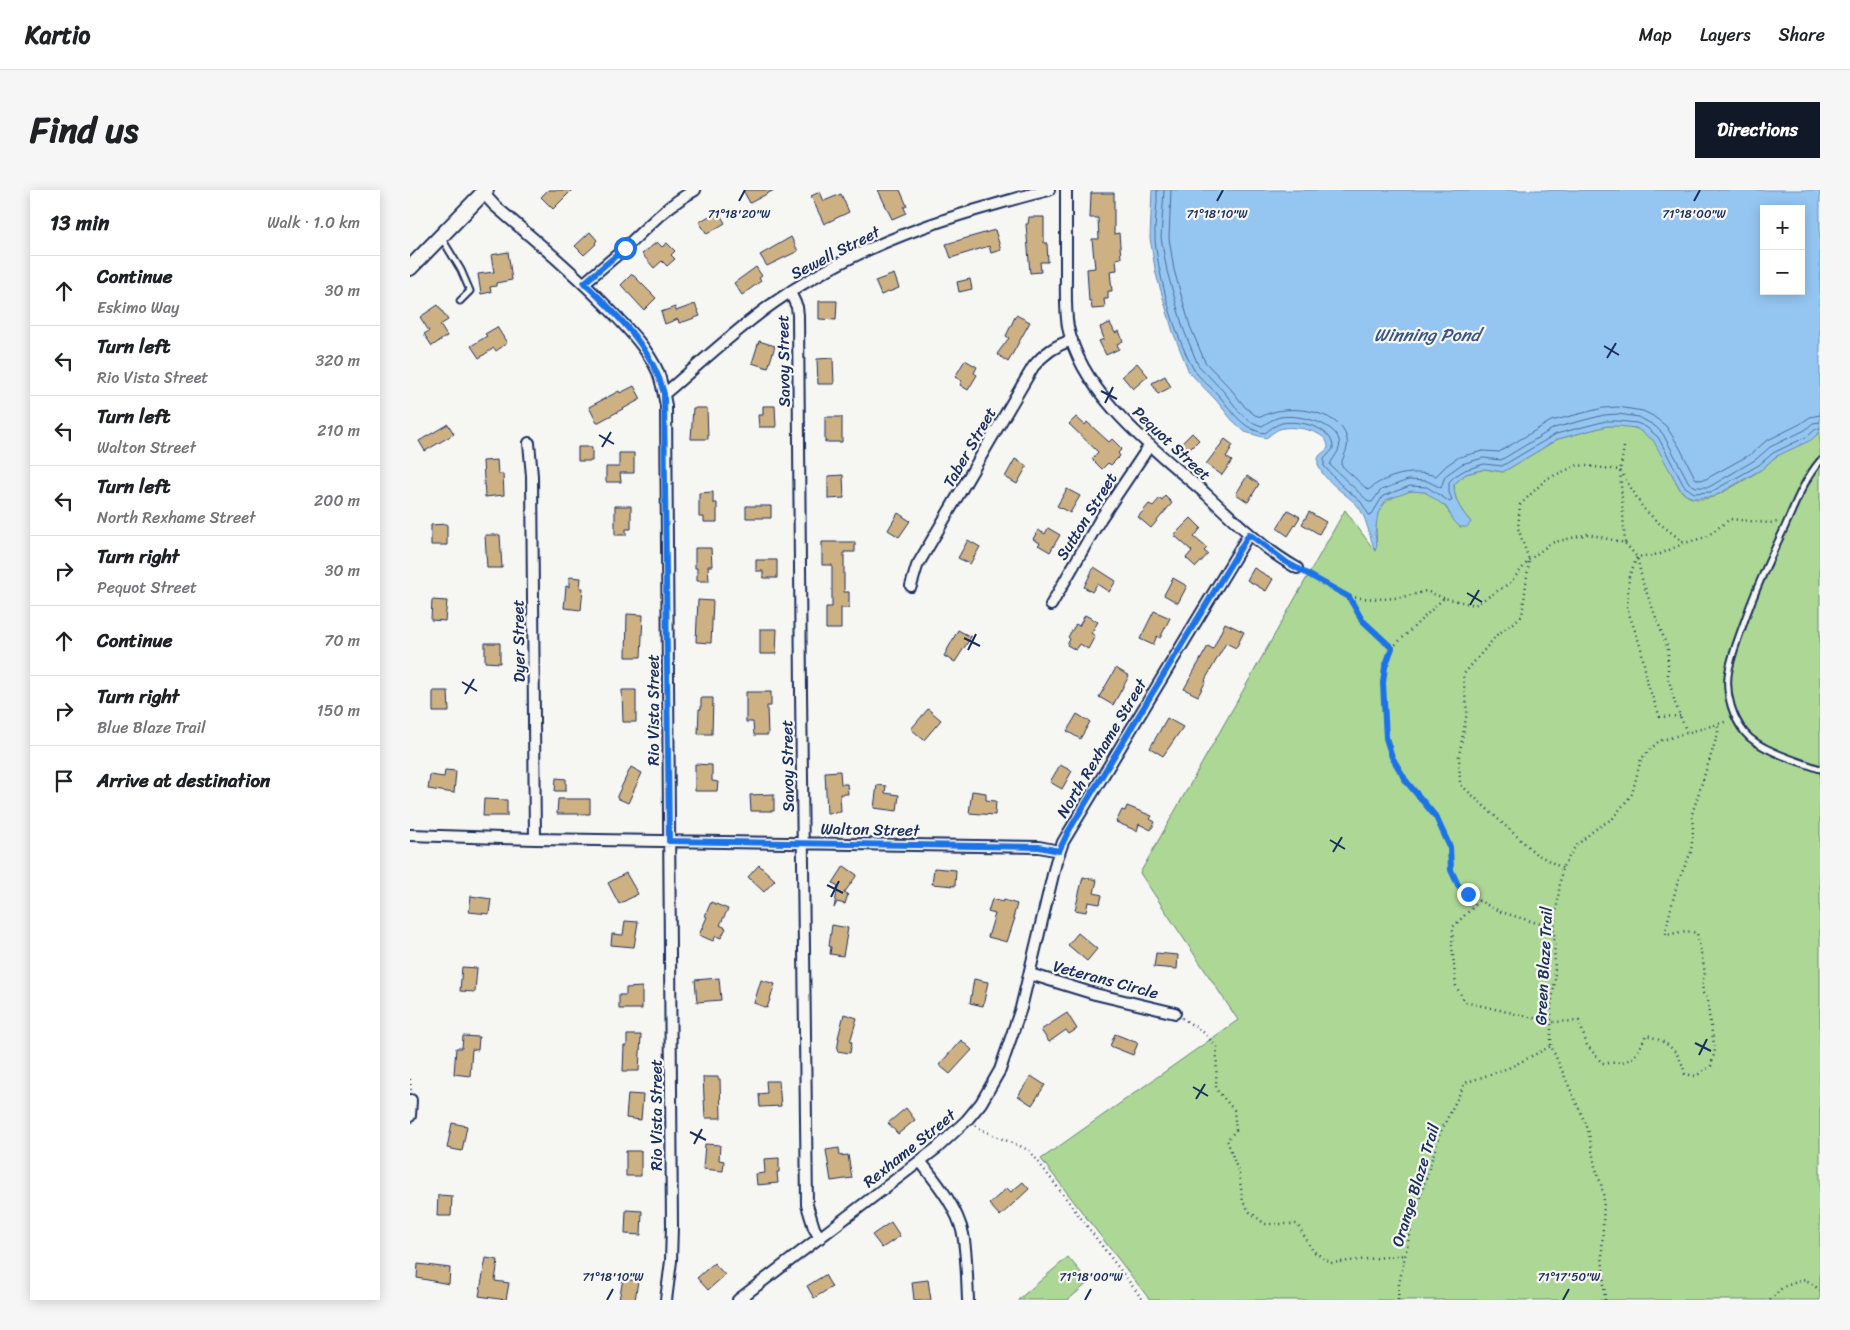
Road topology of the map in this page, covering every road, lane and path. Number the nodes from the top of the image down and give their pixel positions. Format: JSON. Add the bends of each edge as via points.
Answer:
{"nodes":[{"id":1,"x":695,"y":190,"type":"edge"},
{"id":2,"x":1048,"y":190,"type":"edge"},
{"id":3,"x":1066,"y":190,"type":"edge"},
{"id":4,"x":485,"y":192,"type":"edge"},
{"id":5,"x":441,"y":236,"type":"junction"},
{"id":6,"x":410,"y":268,"type":"edge"},
{"id":7,"x":584,"y":283,"type":"junction"},
{"id":8,"x":790,"y":292,"type":"junction"},
{"id":9,"x":460,"y":301,"type":"dead end"},
{"id":10,"x":1072,"y":340,"type":"junction"},
{"id":11,"x":664,"y":394,"type":"junction"},
{"id":12,"x":528,"y":443,"type":"dead end"},
{"id":13,"x":1150,"y":445,"type":"junction"},
{"id":14,"x":1624,"y":447,"type":"dead end"},
{"id":15,"x":1820,"y":461,"type":"edge"},
{"id":16,"x":1620,"y":470,"type":"junction"},
{"id":17,"x":1787,"y":522,"type":"junction"},
{"id":18,"x":1249,"y":534,"type":"junction"},
{"id":19,"x":1625,"y":543,"type":"junction"},
{"id":20,"x":1686,"y":543,"type":"junction"},
{"id":21,"x":1637,"y":558,"type":"junction"},
{"id":22,"x":1529,"y":560,"type":"junction"},
{"id":23,"x":1297,"y":568,"type":"joint"},
{"id":24,"x":911,"y":586,"type":"dead end"},
{"id":25,"x":1349,"y":597,"type":"junction"},
{"id":26,"x":1444,"y":598,"type":"junction"},
{"id":27,"x":1051,"y":605,"type":"dead end"},
{"id":28,"x":1392,"y":648,"type":"junction"},
{"id":29,"x":1680,"y":716,"type":"junction"},
{"id":30,"x":1737,"y":719,"type":"junction"},
{"id":31,"x":1718,"y":724,"type":"junction"},
{"id":32,"x":1687,"y":733,"type":"junction"},
{"id":33,"x":1820,"y":769,"type":"edge"},
{"id":34,"x":410,"y":835,"type":"edge"},
{"id":35,"x":535,"y":839,"type":"junction"},
{"id":36,"x":669,"y":841,"type":"junction"},
{"id":37,"x":804,"y":842,"type":"junction"},
{"id":38,"x":1059,"y":851,"type":"junction"},
{"id":39,"x":1562,"y":868,"type":"junction"},
{"id":40,"x":1480,"y":901,"type":"junction"},
{"id":41,"x":1554,"y":928,"type":"junction"},
{"id":42,"x":1030,"y":974,"type":"junction"},
{"id":43,"x":1175,"y":1013,"type":"joint"},
{"id":44,"x":1551,"y":1022,"type":"junction"},
{"id":45,"x":1551,"y":1046,"type":"junction"},
{"id":46,"x":411,"y":1100,"type":"edge"},
{"id":47,"x":410,"y":1116,"type":"edge"},
{"id":48,"x":967,"y":1120,"type":"junction"},
{"id":49,"x":920,"y":1161,"type":"junction"},
{"id":50,"x":820,"y":1238,"type":"junction"},
{"id":51,"x":1405,"y":1256,"type":"junction"},
{"id":52,"x":1820,"y":1290,"type":"edge"},
{"id":53,"x":666,"y":1300,"type":"edge"},
{"id":54,"x":738,"y":1300,"type":"edge"},
{"id":55,"x":968,"y":1300,"type":"edge"},
{"id":56,"x":1143,"y":1300,"type":"edge"},
{"id":57,"x":1398,"y":1300,"type":"edge"},
{"id":58,"x":1605,"y":1300,"type":"edge"},
{"id":59,"x":1770,"y":1300,"type":"edge"}],
"edges":[{"from":1,"to":7,"type":"street","via":[[658,215]]},
{"from":2,"to":8,"type":"street","name":"Sewell Street","via":[[920,228],[866,251]]},
{"from":3,"to":10,"type":"street","name":"Pequot Street","via":[[1066,302]]},
{"from":4,"to":5,"type":"main road"},
{"from":4,"to":7,"type":"street","name":"Rio Vista Street","via":[[495,206]]},
{"from":5,"to":6,"type":"main road"},
{"from":5,"to":9,"type":"lane","via":[[470,291]]},
{"from":7,"to":11,"type":"street","name":"Rio Vista Street","via":[[645,350]]},
{"from":8,"to":11,"type":"street","name":"Sewell Street","via":[[750,320]]},
{"from":8,"to":37,"type":"street","name":"Savoy Street","via":[[798,315]]},
{"from":10,"to":13,"type":"street","name":"Pequot Street","via":[[1096,387]]},
{"from":10,"to":24,"type":"street","name":"Taber Street","via":[[1054,347],[1039,359],[917,566]]},
{"from":11,"to":36,"type":"street","name":"Rio Vista Street"},
{"from":12,"to":35,"type":"street","name":"Dyer Street","via":[[532,476]]},
{"from":13,"to":18,"type":"street","name":"Pequot Street"},
{"from":13,"to":27,"type":"street","name":"Sutton Street"},
{"from":14,"to":16,"type":"path"},
{"from":15,"to":17,"type":"lane","via":[[1806,481]]},
{"from":16,"to":19,"type":"path"},
{"from":16,"to":20,"type":"path","via":[[1643,508]]},
{"from":16,"to":22,"type":"path","via":[[1578,465],[1546,479],[1520,506],[1518,528]]},
{"from":17,"to":20,"type":"path","via":[[1730,519],[1706,537]]},
{"from":17,"to":30,"type":"lane","via":[[1752,600],[1730,666],[1730,704]]},
{"from":18,"to":23,"type":"street","name":"Pequot Street"},
{"from":18,"to":38,"type":"street","name":"North Rexhame Street"},
{"from":19,"to":21,"type":"path"},
{"from":19,"to":22,"type":"path","via":[[1588,534],[1551,543]]},
{"from":20,"to":21,"type":"path","via":[[1660,554]]},
{"from":21,"to":29,"type":"path","via":[[1668,649],[1668,677]]},
{"from":21,"to":29,"type":"path","via":[[1629,578],[1627,608],[1660,717]]},
{"from":22,"to":26,"type":"path","via":[[1510,583],[1476,604]]},
{"from":22,"to":39,"type":"path","via":[[1522,616],[1497,635],[1463,675],[1466,712],[1459,756],[1460,784],[1534,853]]},
{"from":23,"to":25,"type":"path"},
{"from":25,"to":26,"type":"path","via":[[1402,598],[1426,591]]},
{"from":25,"to":28,"type":"path","via":[[1362,620]]},
{"from":26,"to":28,"type":"path"},
{"from":28,"to":40,"type":"path","via":[[1383,683],[1386,738],[1392,757],[1406,781],[1436,817],[1450,847],[1451,870],[1458,885]]},
{"from":29,"to":32,"type":"path"},
{"from":30,"to":31,"type":"path","name":"Green Blaze Trail"},
{"from":30,"to":33,"type":"lane","via":[[1745,733],[1758,743]]},
{"from":31,"to":32,"type":"path","name":"Green Blaze Trail"},
{"from":31,"to":44,"type":"path","via":[[1692,814],[1691,852],[1676,884],[1666,935],[1686,931],[1697,933],[1705,973],[1703,993],[1708,999],[1715,1050],[1711,1066],[1696,1076],[1685,1074],[1670,1045],[1646,1035],[1637,1055],[1621,1063],[1602,1063],[1586,1045],[1579,1022]]},
{"from":32,"to":39,"type":"path","name":"Green Blaze Trail","via":[[1659,741],[1641,759],[1632,794],[1612,818],[1575,847]]},
{"from":34,"to":35,"type":"street","name":"Walton Street"},
{"from":35,"to":36,"type":"street","name":"Walton Street"},
{"from":36,"to":37,"type":"street","name":"Walton Street"},
{"from":36,"to":53,"type":"street","name":"Rio Vista Street","via":[[672,1226]]},
{"from":37,"to":38,"type":"street","name":"Walton Street","via":[[1039,847]]},
{"from":37,"to":50,"type":"street","name":"Savoy Street","via":[[808,1205]]},
{"from":38,"to":42,"type":"street","name":"Rexhame Street"},
{"from":39,"to":41,"type":"path","name":"Green Blaze Trail"},
{"from":40,"to":41,"type":"path","via":[[1501,912]]},
{"from":40,"to":44,"type":"path","via":[[1453,927],[1456,986],[1465,1002]]},
{"from":41,"to":44,"type":"path","name":"Green Blaze Trail","via":[[1555,981]]},
{"from":42,"to":43,"type":"street","name":"Veterans Circle"},
{"from":42,"to":48,"type":"street","name":"Rexhame Street","via":[[1022,1008],[1000,1070]]},
{"from":43,"to":51,"type":"path","via":[[1203,1032],[1217,1047],[1216,1089],[1234,1110],[1236,1130],[1227,1140],[1240,1174],[1243,1202],[1250,1212],[1265,1224],[1297,1224],[1313,1251],[1331,1263]]},
{"from":44,"to":45,"type":"path","name":"Green Blaze Trail"},
{"from":45,"to":51,"type":"path","name":"Orange Blaze Trail","via":[[1511,1067],[1465,1083],[1440,1133]]},
{"from":45,"to":58,"type":"path","name":"Green Blaze Trail","via":[[1588,1129],[1604,1198],[1602,1253]]},
{"from":46,"to":47,"type":"street"},
{"from":48,"to":49,"type":"street","name":"Rexhame Street"},
{"from":48,"to":56,"type":"path","via":[[983,1131],[1030,1151]]},
{"from":49,"to":50,"type":"street","name":"Rexhame Street"},
{"from":49,"to":55,"type":"street","via":[[958,1219],[963,1234]]},
{"from":50,"to":54,"type":"street","name":"Rexhame Street"},
{"from":51,"to":57,"type":"path","name":"Orange Blaze Trail","via":[[1398,1284]]},
{"from":52,"to":59,"type":"path","via":[[1805,1279],[1783,1287]]}]}
